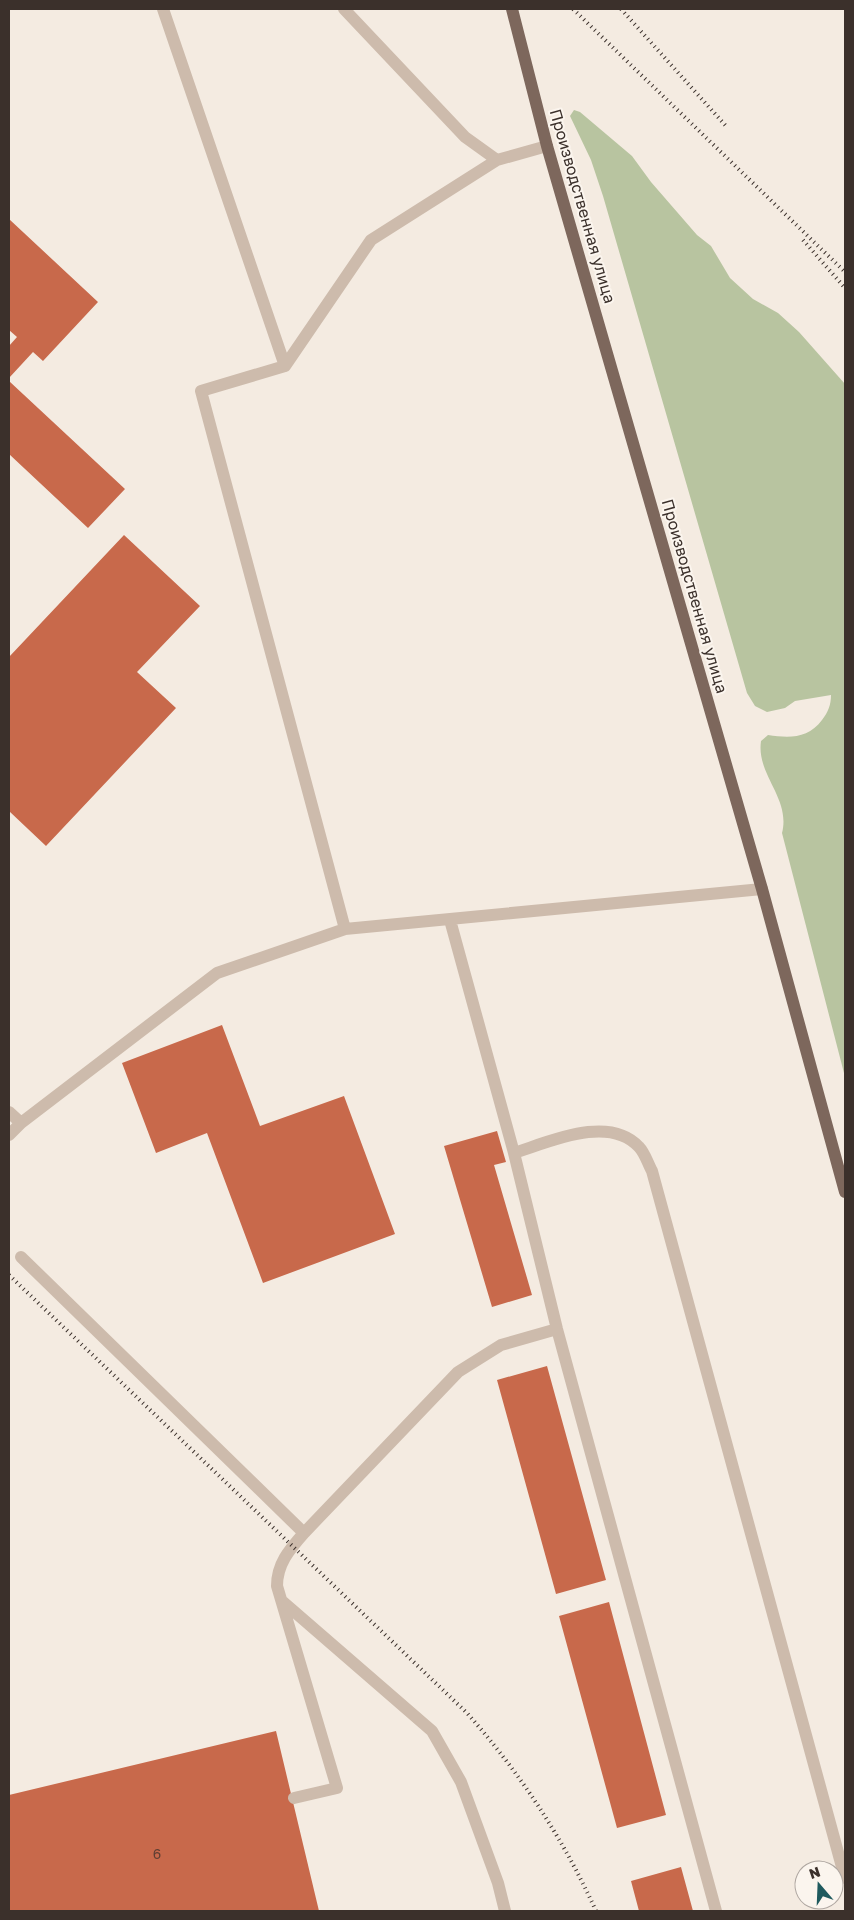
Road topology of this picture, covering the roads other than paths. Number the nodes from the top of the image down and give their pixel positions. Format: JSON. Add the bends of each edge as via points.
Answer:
{"nodes":[{"id":1,"x":163,"y":9,"type":"edge"},
{"id":2,"x":344,"y":9,"type":"edge"},
{"id":3,"x":512,"y":9,"type":"edge"},
{"id":4,"x":547,"y":146,"type":"junction"},
{"id":5,"x":497,"y":160,"type":"junction"},
{"id":6,"x":285,"y":366,"type":"junction"},
{"id":7,"x":762,"y":889,"type":"junction"},
{"id":8,"x":450,"y":920,"type":"junction"},
{"id":9,"x":345,"y":929,"type":"junction"},
{"id":10,"x":9,"y":1112,"type":"edge"},
{"id":11,"x":21,"y":1123,"type":"junction"},
{"id":12,"x":9,"y":1135,"type":"edge"},
{"id":13,"x":514,"y":1154,"type":"junction"},
{"id":14,"x":845,"y":1192,"type":"edge"},
{"id":15,"x":21,"y":1257,"type":"dead end"},
{"id":16,"x":557,"y":1329,"type":"junction"},
{"id":17,"x":304,"y":1533,"type":"junction"},
{"id":18,"x":282,"y":1601,"type":"junction"},
{"id":19,"x":294,"y":1798,"type":"dead end"},
{"id":20,"x":845,"y":1878,"type":"edge"},
{"id":21,"x":505,"y":1911,"type":"edge"},
{"id":22,"x":716,"y":1911,"type":"edge"}],
"edges":[{"from":1,"to":6,"type":"street"},
{"from":2,"to":5,"type":"street","via":[[465,137]]},
{"from":3,"to":4,"type":"main road","name":"Производственная улица"},
{"from":4,"to":5,"type":"street"},
{"from":4,"to":7,"type":"main road","name":"Производственная улица"},
{"from":5,"to":6,"type":"street","via":[[371,240]]},
{"from":6,"to":9,"type":"street","via":[[200,391]]},
{"from":7,"to":8,"type":"street"},
{"from":7,"to":14,"type":"main road","name":"Производственная улица"},
{"from":8,"to":9,"type":"street"},
{"from":8,"to":13,"type":"street"},
{"from":9,"to":11,"type":"street","via":[[217,974]]},
{"from":10,"to":11,"type":"street"},
{"from":11,"to":12,"type":"street"},
{"from":13,"to":16,"type":"street"},
{"from":13,"to":20,"type":"street","via":[[584,1131],[619,1133],[639,1147],[652,1171]]},
{"from":15,"to":17,"type":"street"},
{"from":16,"to":17,"type":"street","via":[[501,1345],[458,1372]]},
{"from":16,"to":22,"type":"street"},
{"from":17,"to":18,"type":"street","via":[[277,1573]]},
{"from":18,"to":19,"type":"street","via":[[337,1788]]},
{"from":18,"to":21,"type":"street","via":[[432,1731],[461,1782]]}]}
